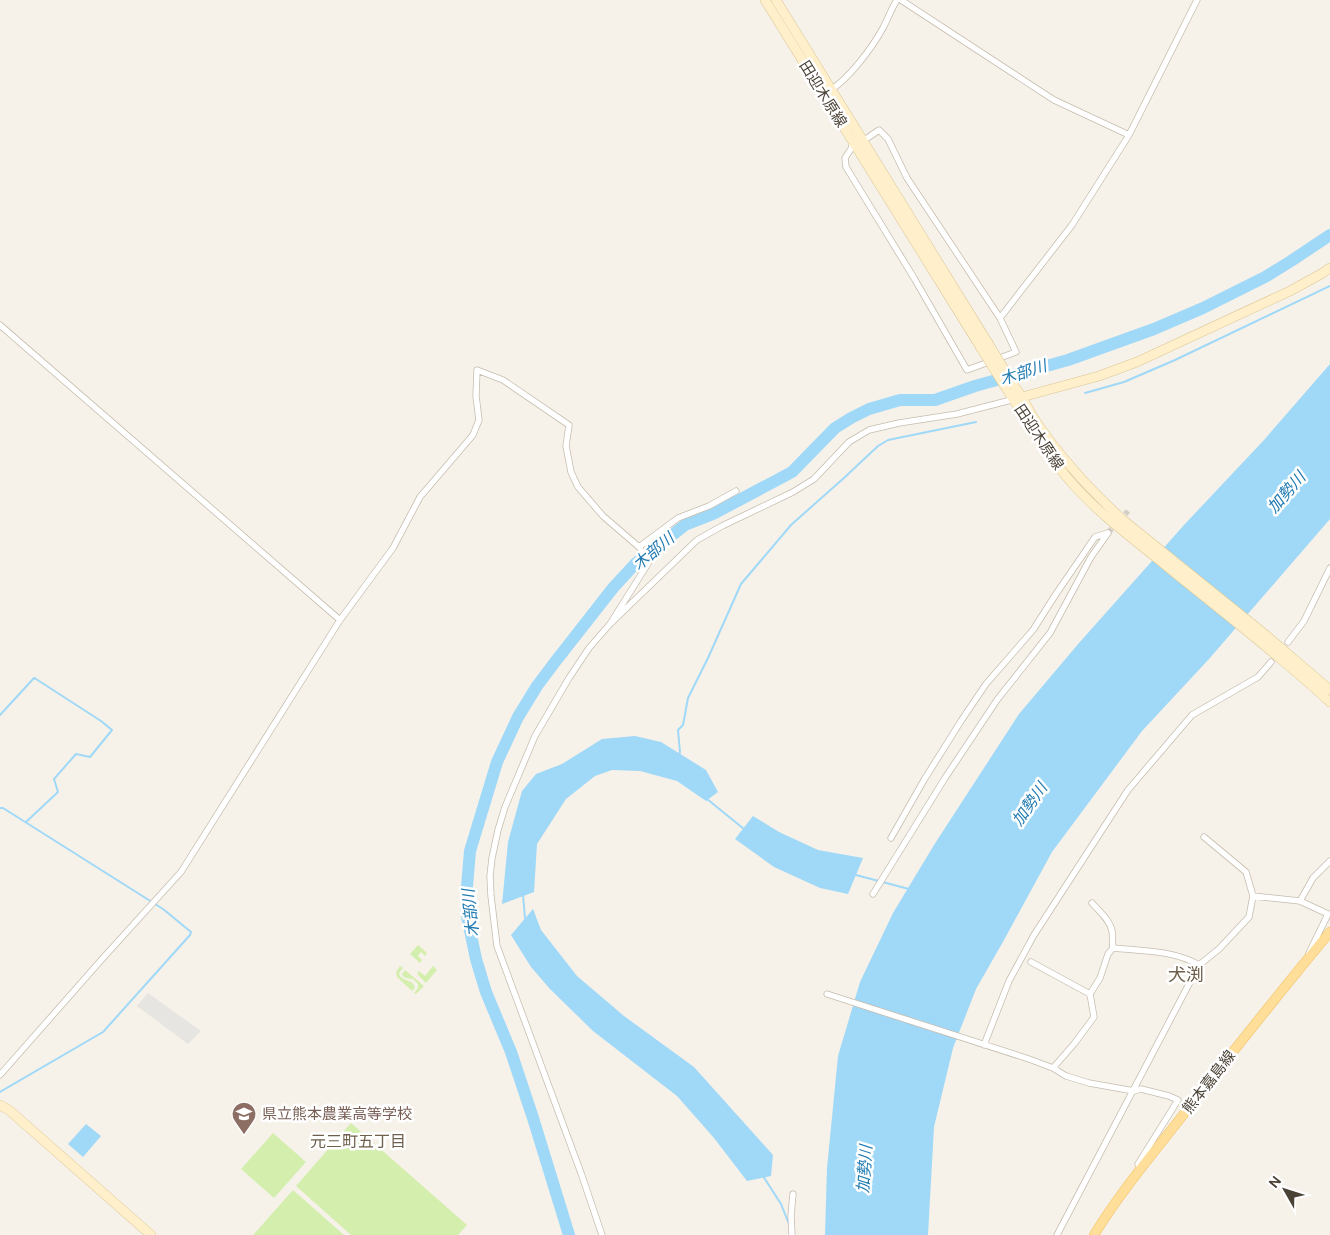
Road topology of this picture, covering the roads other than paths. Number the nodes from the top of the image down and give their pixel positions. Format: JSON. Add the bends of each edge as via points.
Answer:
{"nodes":[{"id":1,"x":765,"y":0,"type":"edge"},
{"id":2,"x":776,"y":0,"type":"edge"},
{"id":3,"x":897,"y":0,"type":"edge"},
{"id":4,"x":901,"y":0,"type":"edge"},
{"id":5,"x":1196,"y":0,"type":"edge"},
{"id":6,"x":827,"y":92,"type":"junction"},
{"id":7,"x":1129,"y":135,"type":"junction"},
{"id":8,"x":863,"y":141,"type":"junction"},
{"id":9,"x":853,"y":142,"type":"junction"},
{"id":10,"x":1330,"y":264,"type":"edge"},
{"id":11,"x":1330,"y":268,"type":"edge"},
{"id":12,"x":1321,"y":274,"type":"junction"},
{"id":13,"x":1000,"y":318,"type":"junction"},
{"id":14,"x":0,"y":325,"type":"edge"},
{"id":15,"x":984,"y":346,"type":"junction"},
{"id":16,"x":1018,"y":398,"type":"junction"},
{"id":17,"x":736,"y":491,"type":"dead end"},
{"id":18,"x":641,"y":549,"type":"junction"},
{"id":19,"x":1330,"y":568,"type":"edge"},
{"id":20,"x":340,"y":620,"type":"junction"},
{"id":21,"x":610,"y":624,"type":"junction"},
{"id":22,"x":1265,"y":640,"type":"junction"},
{"id":23,"x":1288,"y":642,"type":"dead end"},
{"id":24,"x":1270,"y":662,"type":"dead end"},
{"id":25,"x":1330,"y":690,"type":"edge"},
{"id":26,"x":1330,"y":702,"type":"edge"},
{"id":27,"x":1204,"y":837,"type":"dead end"},
{"id":28,"x":891,"y":838,"type":"dead end"},
{"id":29,"x":1330,"y":861,"type":"edge"},
{"id":30,"x":873,"y":894,"type":"dead end"},
{"id":31,"x":1253,"y":896,"type":"junction"},
{"id":32,"x":1300,"y":900,"type":"junction"},
{"id":33,"x":1092,"y":903,"type":"dead end"},
{"id":34,"x":1329,"y":914,"type":"edge"},
{"id":35,"x":1330,"y":932,"type":"edge"},
{"id":36,"x":1113,"y":948,"type":"junction"},
{"id":37,"x":1031,"y":962,"type":"dead end"},
{"id":38,"x":1304,"y":963,"type":"junction"},
{"id":39,"x":1199,"y":965,"type":"junction"},
{"id":40,"x":826,"y":994,"type":"dead end"},
{"id":41,"x":1090,"y":994,"type":"junction"},
{"id":42,"x":984,"y":1045,"type":"junction"},
{"id":43,"x":1053,"y":1068,"type":"junction"},
{"id":44,"x":0,"y":1075,"type":"edge"},
{"id":45,"x":1134,"y":1091,"type":"junction"},
{"id":46,"x":0,"y":1105,"type":"edge"},
{"id":47,"x":1141,"y":1168,"type":"junction"},
{"id":48,"x":792,"y":1194,"type":"dead end"},
{"id":49,"x":151,"y":1235,"type":"edge"},
{"id":50,"x":602,"y":1235,"type":"edge"},
{"id":51,"x":792,"y":1235,"type":"edge"},
{"id":52,"x":1057,"y":1235,"type":"edge"},
{"id":53,"x":1094,"y":1235,"type":"edge"}],
"edges":[{"from":1,"to":6,"type":"main road","name":"田迎木原線"},
{"from":2,"to":6,"type":"main road","name":"田迎木原線"},
{"from":3,"to":6,"type":"street","via":[[876,40],[849,73]]},
{"from":4,"to":7,"type":"street","via":[[1054,100]]},
{"from":5,"to":7,"type":"street"},
{"from":6,"to":8,"type":"main road","name":"田迎木原線"},
{"from":6,"to":9,"type":"main road","name":"田迎木原線"},
{"from":7,"to":13,"type":"street","via":[[1072,225]]},
{"from":8,"to":13,"type":"street","via":[[879,130],[888,140],[907,178]]},
{"from":8,"to":15,"type":"main road","name":"田迎木原線"},
{"from":9,"to":13,"type":"street","via":[[845,158],[846,167],[967,370],[1016,352]]},
{"from":9,"to":15,"type":"main road","name":"田迎木原線"},
{"from":10,"to":12,"type":"street"},
{"from":11,"to":12,"type":"main road"},
{"from":12,"to":16,"type":"main road","via":[[1137,362]]},
{"from":14,"to":20,"type":"street"},
{"from":15,"to":16,"type":"main road","name":"田迎木原線","bridge":true},
{"from":16,"to":21,"type":"street","via":[[957,414],[869,430],[849,442],[814,479],[697,540]]},
{"from":16,"to":22,"type":"main road","name":"田迎木原線","via":[[1086,483],[1152,549]]},
{"from":17,"to":18,"type":"street","via":[[678,518]]},
{"from":18,"to":20,"type":"street","via":[[603,516],[578,487],[566,446],[570,425],[504,380],[477,370],[479,420],[473,435],[420,497],[394,548]]},
{"from":18,"to":21,"type":"street","via":[[649,562]]},
{"from":19,"to":23,"type":"street","via":[[1304,621]]},
{"from":20,"to":44,"type":"street","via":[[181,872]]},
{"from":21,"to":50,"type":"street","via":[[588,648],[534,736],[505,807],[490,876],[497,946]]},
{"from":22,"to":25,"type":"main road","name":"田迎木原線"},
{"from":22,"to":26,"type":"main road","name":"田迎木原線"},
{"from":24,"to":42,"type":"street","via":[[1258,677],[1192,715],[1127,792],[1034,935],[1009,981]]},
{"from":27,"to":31,"type":"street","via":[[1246,872]]},
{"from":28,"to":30,"type":"street","via":[[955,729],[986,684],[1033,630],[1095,537],[1108,533],[1091,557],[1050,633],[997,700]]},
{"from":29,"to":32,"type":"street","via":[[1313,878]]},
{"from":31,"to":32,"type":"street"},
{"from":31,"to":39,"type":"street","via":[[1249,917]]},
{"from":32,"to":34,"type":"street"},
{"from":33,"to":36,"type":"street","via":[[1113,932]]},
{"from":34,"to":38,"type":"street"},
{"from":35,"to":38,"type":"main road","name":"熊本嘉島線"},
{"from":36,"to":39,"type":"street","via":[[1176,955]]},
{"from":36,"to":41,"type":"street"},
{"from":37,"to":41,"type":"street"},
{"from":38,"to":47,"type":"main road","name":"熊本嘉島線"},
{"from":39,"to":45,"type":"street"},
{"from":40,"to":42,"type":"street"},
{"from":41,"to":43,"type":"street","via":[[1094,1017]]},
{"from":42,"to":43,"type":"street"},
{"from":43,"to":45,"type":"street","via":[[1089,1083]]},
{"from":45,"to":47,"type":"street","via":[[1141,1089],[1178,1100],[1138,1164]]},
{"from":45,"to":52,"type":"street"},
{"from":46,"to":49,"type":"main road"},
{"from":47,"to":53,"type":"main road","name":"熊本嘉島線"},
{"from":48,"to":51,"type":"street"}]}
